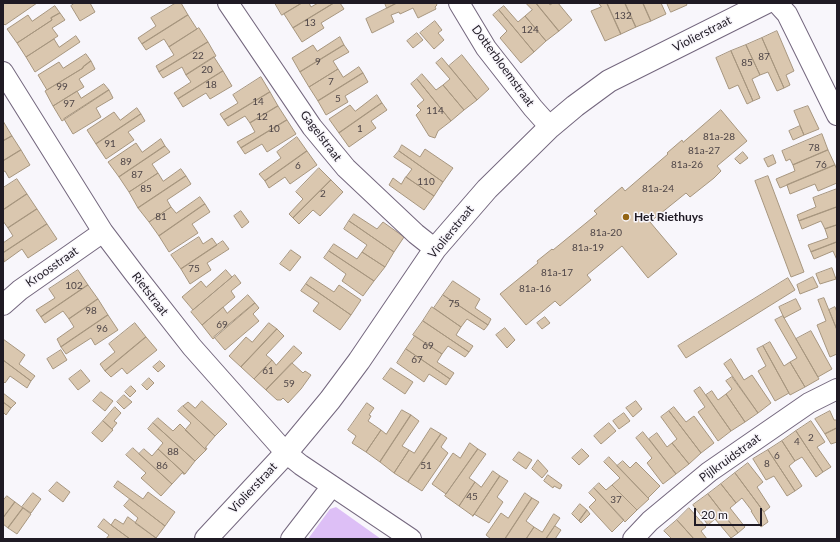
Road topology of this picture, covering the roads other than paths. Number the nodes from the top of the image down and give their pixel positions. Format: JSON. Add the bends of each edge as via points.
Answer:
{"nodes":[{"id":1,"x":228,"y":3,"type":"edge"},
{"id":2,"x":459,"y":3,"type":"edge"},
{"id":3,"x":764,"y":3,"type":"edge"},
{"id":4,"x":777,"y":3,"type":"edge"},
{"id":5,"x":3,"y":72,"type":"edge"},
{"id":6,"x":837,"y":114,"type":"edge"},
{"id":7,"x":550,"y":127,"type":"junction"},
{"id":8,"x":103,"y":232,"type":"junction"},
{"id":9,"x":435,"y":249,"type":"junction"},
{"id":10,"x":3,"y":305,"type":"edge"},
{"id":11,"x":837,"y":389,"type":"edge"},
{"id":12,"x":286,"y":453,"type":"junction"},
{"id":13,"x":332,"y":486,"type":"junction"},
{"id":14,"x":206,"y":539,"type":"edge"},
{"id":15,"x":291,"y":539,"type":"edge"},
{"id":16,"x":411,"y":539,"type":"edge"},
{"id":17,"x":632,"y":539,"type":"edge"}],
"edges":[{"from":1,"to":9,"type":"street","name":"Gagelstraat","via":[[312,127],[346,168]]},
{"from":2,"to":7,"type":"street","name":"Dotterbloemstraat","via":[[486,48]]},
{"from":3,"to":7,"type":"main road","name":"Violierstraat","via":[[609,81]]},
{"from":4,"to":6,"type":"street","via":[[787,14]]},
{"from":5,"to":8,"type":"street","name":"Rietstraat"},
{"from":7,"to":9,"type":"main road","name":"Violierstraat","via":[[487,189]]},
{"from":8,"to":10,"type":"street","name":"Kroosstraat","via":[[20,290]]},
{"from":8,"to":12,"type":"street","name":"Rietstraat","via":[[192,347]]},
{"from":9,"to":12,"type":"main road","name":"Violierstraat","via":[[359,361]]},
{"from":11,"to":17,"type":"street","name":"Pijlkruidstraat","via":[[809,403],[708,472]]},
{"from":12,"to":13,"type":"street","name":"Rietstraat"},
{"from":12,"to":14,"type":"main road","name":"Violierstraat"},
{"from":13,"to":15,"type":"street"},
{"from":13,"to":16,"type":"street","name":"Rietstraat"}]}
